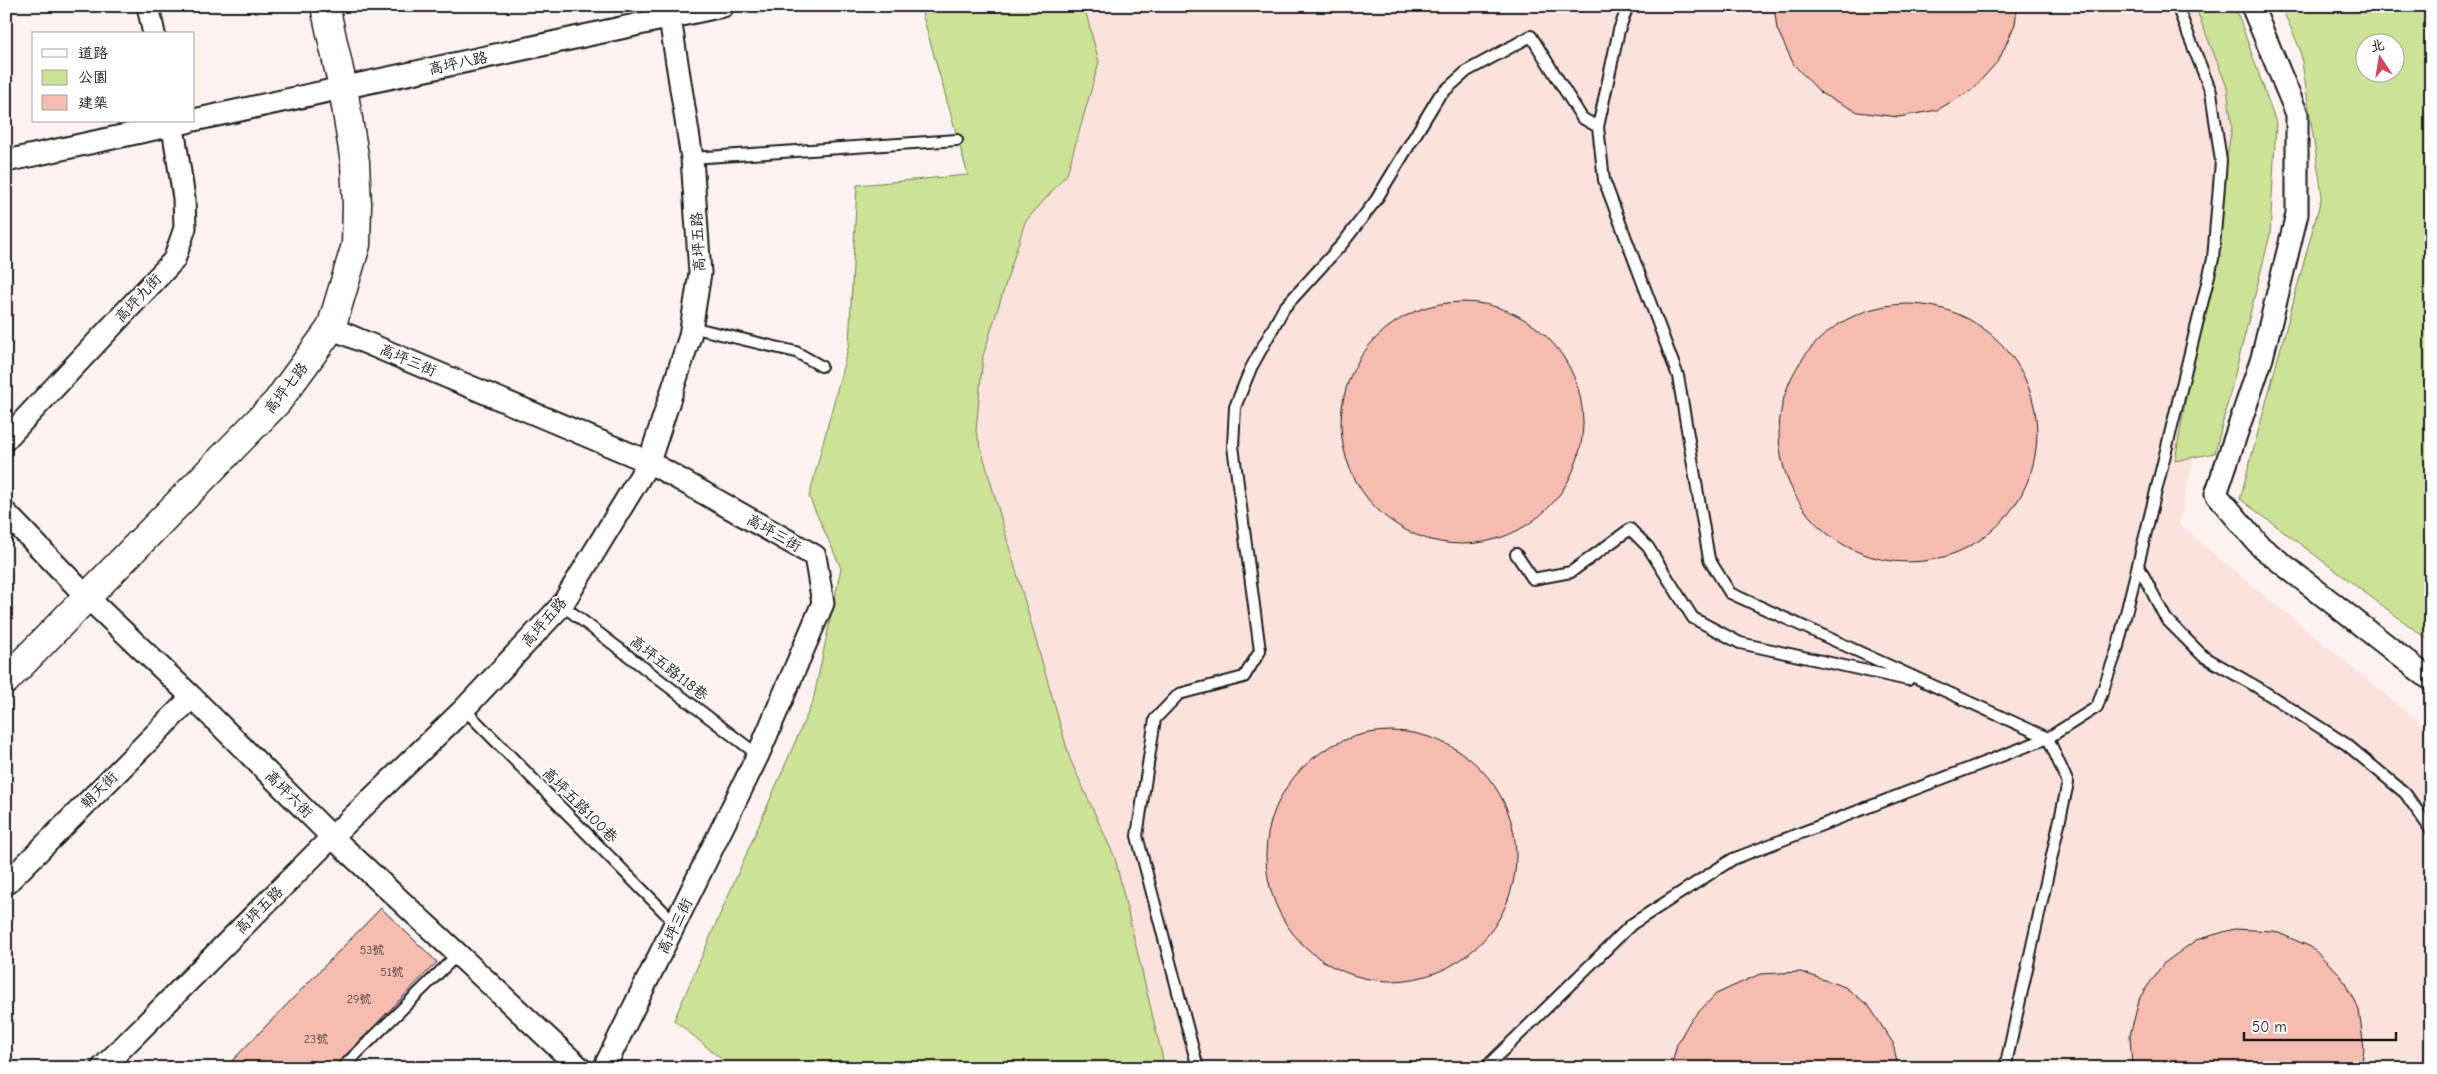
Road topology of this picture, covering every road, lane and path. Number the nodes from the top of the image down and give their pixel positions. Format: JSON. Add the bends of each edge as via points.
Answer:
{"nodes":[{"id":1,"x":148,"y":6,"type":"edge"},
{"id":2,"x":325,"y":6,"type":"edge"},
{"id":3,"x":723,"y":6,"type":"edge"},
{"id":4,"x":1628,"y":6,"type":"edge"},
{"id":5,"x":2177,"y":6,"type":"edge"},
{"id":6,"x":2252,"y":6,"type":"edge"},
{"id":7,"x":669,"y":12,"type":"edge"},
{"id":8,"x":154,"y":32,"type":"edge"},
{"id":9,"x":343,"y":88,"type":"junction"},
{"id":10,"x":195,"y":119,"type":"edge"},
{"id":11,"x":182,"y":122,"type":"edge"},
{"id":12,"x":1598,"y":126,"type":"junction"},
{"id":13,"x":958,"y":140,"type":"dead end"},
{"id":14,"x":692,"y":158,"type":"junction"},
{"id":15,"x":6,"y":161,"type":"edge"},
{"id":16,"x":691,"y":327,"type":"junction"},
{"id":17,"x":331,"y":328,"type":"junction"},
{"id":18,"x":822,"y":366,"type":"dead end"},
{"id":19,"x":6,"y":439,"type":"edge"},
{"id":20,"x":649,"y":462,"type":"junction"},
{"id":21,"x":6,"y":513,"type":"edge"},
{"id":22,"x":1516,"y":554,"type":"dead end"},
{"id":23,"x":2138,"y":564,"type":"junction"},
{"id":24,"x":88,"y":598,"type":"junction"},
{"id":25,"x":562,"y":605,"type":"junction"},
{"id":26,"x":6,"y":680,"type":"edge"},
{"id":27,"x":2431,"y":680,"type":"edge"},
{"id":28,"x":1929,"y":684,"type":"junction"},
{"id":29,"x":192,"y":697,"type":"junction"},
{"id":30,"x":464,"y":709,"type":"junction"},
{"id":31,"x":2048,"y":738,"type":"junction"},
{"id":32,"x":758,"y":755,"type":"junction"},
{"id":33,"x":2431,"y":830,"type":"edge"},
{"id":34,"x":332,"y":837,"type":"junction"},
{"id":35,"x":6,"y":884,"type":"edge"},
{"id":36,"x":676,"y":923,"type":"junction"},
{"id":37,"x":457,"y":955,"type":"junction"},
{"id":38,"x":102,"y":1068,"type":"edge"},
{"id":39,"x":342,"y":1068,"type":"edge"},
{"id":40,"x":580,"y":1068,"type":"edge"},
{"id":41,"x":604,"y":1068,"type":"edge"},
{"id":42,"x":1198,"y":1068,"type":"edge"},
{"id":43,"x":1485,"y":1068,"type":"edge"},
{"id":44,"x":2005,"y":1068,"type":"edge"}],
"edges":[{"from":1,"to":8,"type":"street"},
{"from":2,"to":9,"type":"street","name":"高坪七路"},
{"from":3,"to":7,"type":"street","name":"高坪八路"},
{"from":4,"to":12,"type":"lane","via":[[1619,30]]},
{"from":5,"to":23,"type":"lane","via":[[2211,92],[2221,161],[2213,259]]},
{"from":6,"to":27,"type":"street","via":[[2297,114],[2297,214],[2262,358],[2216,494],[2261,548]]},
{"from":7,"to":9,"type":"street","name":"高坪八路"},
{"from":7,"to":14,"type":"street","name":"高坪五路"},
{"from":9,"to":10,"type":"street","name":"高坪八路"},
{"from":9,"to":17,"type":"street","name":"高坪七路","via":[[355,162],[356,245]]},
{"from":11,"to":15,"type":"street","name":"高坪八路"},
{"from":11,"to":19,"type":"street","name":"高坪九街","via":[[185,228],[174,260]]},
{"from":12,"to":28,"type":"lane","via":[[1604,180],[1678,376],[1708,559],[1730,593]]},
{"from":12,"to":42,"type":"lane","via":[[1582,118],[1531,36],[1467,71],[1439,96],[1376,200],[1284,308],[1251,368],[1235,407],[1233,446],[1260,651],[1244,677],[1178,694],[1155,719],[1137,836]]},
{"from":13,"to":14,"type":"lane"},
{"from":14,"to":16,"type":"street","name":"高坪五路","via":[[700,273]]},
{"from":16,"to":18,"type":"lane","via":[[796,352]]},
{"from":16,"to":20,"type":"street","name":"高坪五路"},
{"from":17,"to":20,"type":"street","name":"高坪三街"},
{"from":17,"to":24,"type":"street","name":"高坪七路","via":[[278,402]]},
{"from":20,"to":25,"type":"street","name":"高坪五路"},
{"from":20,"to":32,"type":"street","name":"高坪三街","via":[[815,556],[823,603]]},
{"from":21,"to":24,"type":"street","name":"高坪六街"},
{"from":22,"to":28,"type":"lane","via":[[1533,579],[1571,572],[1630,529],[1648,547],[1694,618],[1740,643]]},
{"from":23,"to":31,"type":"lane","via":[[2118,650],[2097,706]]},
{"from":23,"to":33,"type":"lane","via":[[2166,619],[2203,656],[2346,744],[2405,792]]},
{"from":24,"to":26,"type":"street","name":"高坪七路"},
{"from":24,"to":29,"type":"street","name":"高坪六街"},
{"from":25,"to":30,"type":"street","name":"高坪五路"},
{"from":25,"to":32,"type":"lane","name":"高坪五路118巷"},
{"from":28,"to":31,"type":"lane"},
{"from":29,"to":34,"type":"street","name":"高坪六街"},
{"from":29,"to":35,"type":"street","name":"朝天街"},
{"from":30,"to":34,"type":"street","name":"高坪五路"},
{"from":30,"to":36,"type":"lane","name":"高坪五路100巷"},
{"from":31,"to":43,"type":"lane","via":[[1733,859],[1632,924]]},
{"from":31,"to":44,"type":"lane","via":[[2068,783]]},
{"from":32,"to":36,"type":"street","name":"高坪三街"},
{"from":34,"to":37,"type":"street","name":"高坪六街"},
{"from":34,"to":38,"type":"street","name":"高坪五路"},
{"from":36,"to":41,"type":"street","name":"高坪三街"},
{"from":37,"to":39,"type":"lane"},
{"from":37,"to":40,"type":"street","name":"高坪六街"}]}
